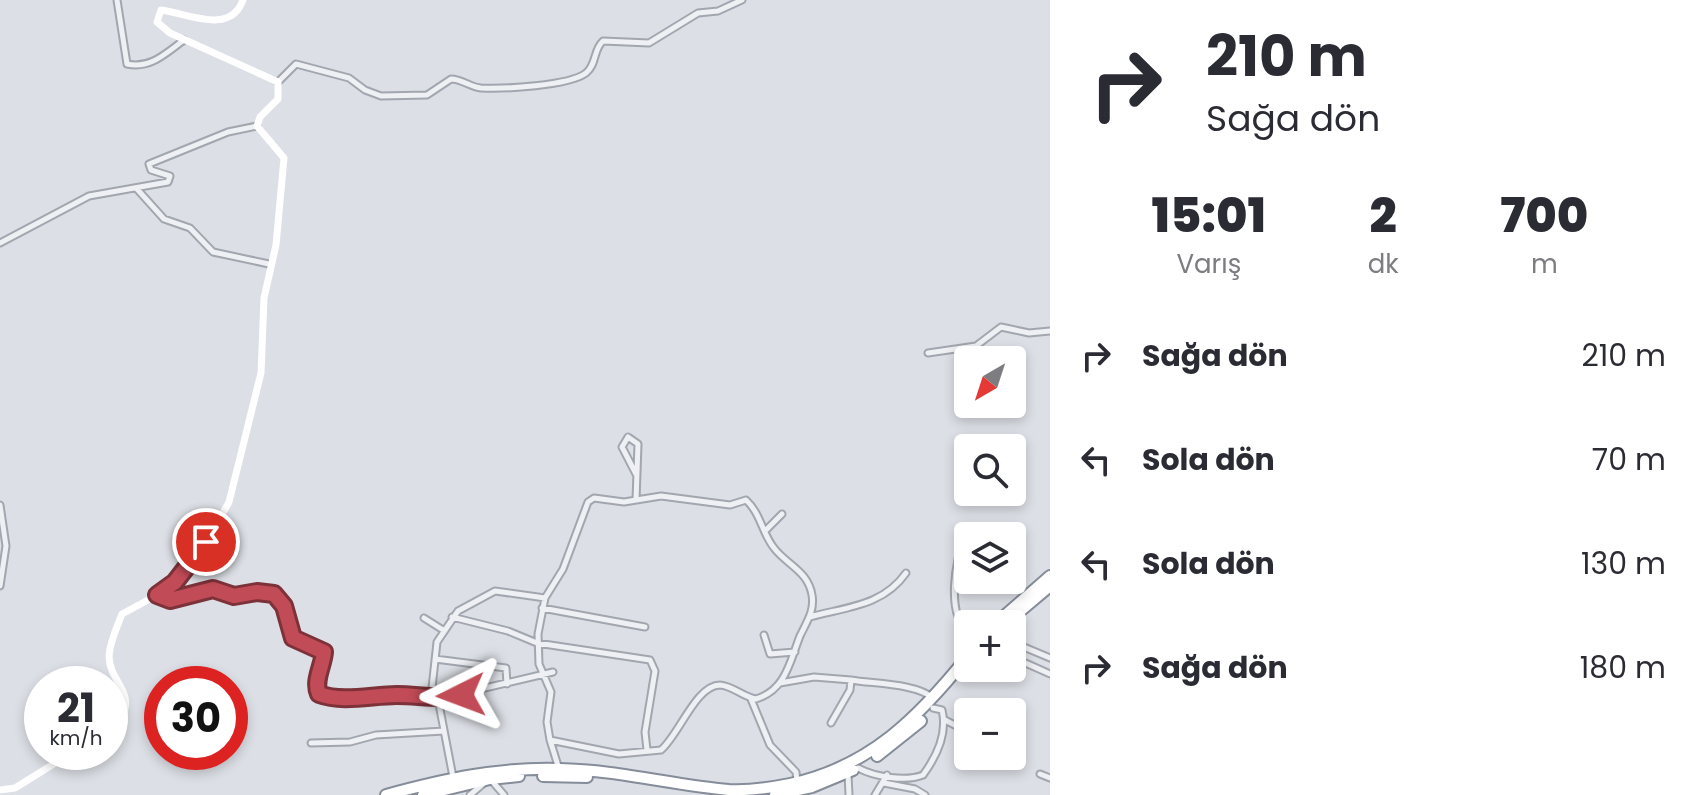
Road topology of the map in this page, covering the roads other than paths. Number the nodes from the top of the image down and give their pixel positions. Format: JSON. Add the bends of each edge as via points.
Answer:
{"nodes":[{"id":1,"x":117,"y":0,"type":"edge"},
{"id":2,"x":243,"y":0,"type":"edge"},
{"id":3,"x":742,"y":0,"type":"edge"},
{"id":4,"x":185,"y":40,"type":"junction"},
{"id":5,"x":278,"y":82,"type":"junction"},
{"id":6,"x":257,"y":126,"type":"junction"},
{"id":7,"x":137,"y":189,"type":"junction"},
{"id":8,"x":0,"y":243,"type":"edge"},
{"id":9,"x":269,"y":264,"type":"junction"},
{"id":10,"x":1050,"y":331,"type":"edge"},
{"id":11,"x":928,"y":353,"type":"dead end"},
{"id":12,"x":636,"y":474,"type":"junction"},
{"id":13,"x":636,"y":500,"type":"junction"},
{"id":14,"x":0,"y":505,"type":"edge"},
{"id":15,"x":782,"y":514,"type":"dead end"},
{"id":16,"x":765,"y":531,"type":"junction"},
{"id":17,"x":906,"y":573,"type":"dead end"},
{"id":18,"x":1050,"y":576,"type":"edge"},
{"id":19,"x":0,"y":586,"type":"edge"},
{"id":20,"x":1050,"y":586,"type":"edge"},
{"id":21,"x":954,"y":590,"type":"edge"},
{"id":22,"x":157,"y":595,"type":"junction"},
{"id":23,"x":545,"y":598,"type":"junction"},
{"id":24,"x":542,"y":608,"type":"junction"},
{"id":25,"x":957,"y":610,"type":"edge"},
{"id":26,"x":1011,"y":610,"type":"edge"},
{"id":27,"x":1022,"y":610,"type":"edge"},
{"id":28,"x":452,"y":617,"type":"junction"},
{"id":29,"x":810,"y":617,"type":"junction"},
{"id":30,"x":424,"y":618,"type":"dead end"},
{"id":31,"x":645,"y":627,"type":"dead end"},
{"id":32,"x":443,"y":630,"type":"junction"},
{"id":33,"x":764,"y":635,"type":"dead end"},
{"id":34,"x":537,"y":643,"type":"junction"},
{"id":35,"x":1026,"y":648,"type":"edge"},
{"id":36,"x":796,"y":652,"type":"junction"},
{"id":37,"x":1050,"y":658,"type":"edge"},
{"id":38,"x":435,"y":659,"type":"junction"},
{"id":39,"x":1026,"y":663,"type":"edge"},
{"id":40,"x":113,"y":666,"type":"edge"},
{"id":41,"x":553,"y":672,"type":"dead end"},
{"id":42,"x":1050,"y":674,"type":"edge"},
{"id":43,"x":543,"y":676,"type":"junction"},
{"id":44,"x":954,"y":677,"type":"edge"},
{"id":45,"x":851,"y":680,"type":"junction"},
{"id":46,"x":779,"y":683,"type":"junction"},
{"id":47,"x":507,"y":684,"type":"junction"},
{"id":48,"x":431,"y":697,"type":"junction"},
{"id":49,"x":438,"y":699,"type":"junction"},
{"id":50,"x":751,"y":699,"type":"junction"},
{"id":51,"x":934,"y":703,"type":"junction"},
{"id":52,"x":945,"y":720,"type":"junction"},
{"id":53,"x":831,"y":723,"type":"dead end"},
{"id":54,"x":954,"y":727,"type":"edge"},
{"id":55,"x":444,"y":731,"type":"junction"},
{"id":56,"x":550,"y":740,"type":"junction"},
{"id":57,"x":311,"y":743,"type":"dead end"},
{"id":58,"x":647,"y":750,"type":"junction"},
{"id":59,"x":559,"y":769,"type":"junction"},
{"id":60,"x":44,"y":770,"type":"edge"},
{"id":61,"x":853,"y":770,"type":"junction"},
{"id":62,"x":1040,"y":774,"type":"dead end"},
{"id":63,"x":887,"y":775,"type":"junction"},
{"id":64,"x":453,"y":777,"type":"junction"},
{"id":65,"x":1050,"y":778,"type":"edge"},
{"id":66,"x":490,"y":779,"type":"junction"},
{"id":67,"x":797,"y":782,"type":"junction"},
{"id":68,"x":884,"y":783,"type":"junction"},
{"id":69,"x":0,"y":790,"type":"edge"},
{"id":70,"x":386,"y":795,"type":"edge"},
{"id":71,"x":423,"y":795,"type":"edge"},
{"id":72,"x":470,"y":795,"type":"edge"},
{"id":73,"x":504,"y":795,"type":"edge"},
{"id":74,"x":719,"y":795,"type":"edge"},
{"id":75,"x":775,"y":795,"type":"edge"},
{"id":76,"x":849,"y":795,"type":"edge"},
{"id":77,"x":875,"y":795,"type":"edge"},
{"id":78,"x":925,"y":795,"type":"edge"}],
"edges":[{"from":1,"to":4,"type":"street","via":[[127,64],[162,58]]},
{"from":2,"to":4,"type":"street","via":[[237,11],[213,20],[161,10],[160,28]]},
{"from":3,"to":5,"type":"street","via":[[698,13],[649,43],[603,41],[588,71],[565,80],[484,88],[451,79],[430,94],[400,97],[373,94],[349,78],[296,64]]},
{"from":4,"to":5,"type":"street"},
{"from":5,"to":6,"type":"street","via":[[278,99]]},
{"from":6,"to":7,"type":"street","via":[[151,162],[151,170],[170,179]]},
{"from":6,"to":9,"type":"street","via":[[284,158],[276,245]]},
{"from":7,"to":8,"type":"street","via":[[89,196]]},
{"from":7,"to":9,"type":"street","via":[[164,219],[190,228],[213,252]]},
{"from":9,"to":22,"type":"street","via":[[261,373],[229,502],[189,565]]},
{"from":10,"to":11,"type":"street","via":[[1001,327],[976,346]]},
{"from":12,"to":12,"type":"street","via":[[638,444],[628,437],[622,447]]},
{"from":12,"to":13,"type":"street"},
{"from":13,"to":16,"type":"street","via":[[661,496],[730,505],[746,500]]},
{"from":13,"to":23,"type":"street","via":[[589,501],[563,569]]},
{"from":14,"to":19,"type":"street","via":[[6,546]]},
{"from":15,"to":16,"type":"street"},
{"from":16,"to":29,"type":"street","via":[[775,550],[803,575],[813,597]]},
{"from":17,"to":29,"type":"street","via":[[877,600]]},
{"from":18,"to":26,"type":"highway"},
{"from":20,"to":27,"type":"highway"},
{"from":21,"to":25,"type":"street"},
{"from":22,"to":40,"type":"street","via":[[122,614],[112,639]]},
{"from":22,"to":48,"type":"street","via":[[170,600],[213,589],[234,596],[274,594],[284,606],[293,638],[324,652],[319,694]]},
{"from":23,"to":24,"type":"street"},
{"from":23,"to":28,"type":"street","via":[[495,591]]},
{"from":24,"to":31,"type":"street"},
{"from":24,"to":34,"type":"street"},
{"from":28,"to":32,"type":"street"},
{"from":28,"to":34,"type":"street"},
{"from":29,"to":36,"type":"street"},
{"from":30,"to":32,"type":"street"},
{"from":32,"to":38,"type":"street"},
{"from":33,"to":36,"type":"street","via":[[770,654]]},
{"from":34,"to":43,"type":"street"},
{"from":34,"to":58,"type":"street","via":[[652,662]]},
{"from":35,"to":37,"type":"street"},
{"from":36,"to":46,"type":"street"},
{"from":38,"to":47,"type":"street","via":[[506,668]]},
{"from":38,"to":48,"type":"street"},
{"from":39,"to":42,"type":"street"},
{"from":41,"to":43,"type":"street"},
{"from":43,"to":47,"type":"street"},
{"from":43,"to":56,"type":"street","via":[[551,692]]},
{"from":44,"to":51,"type":"highway"},
{"from":45,"to":46,"type":"street","via":[[814,677]]},
{"from":45,"to":51,"type":"street","via":[[927,693]]},
{"from":45,"to":53,"type":"street"},
{"from":46,"to":50,"type":"street","via":[[767,696]]},
{"from":47,"to":49,"type":"street"},
{"from":48,"to":49,"type":"street"},
{"from":49,"to":55,"type":"street"},
{"from":50,"to":58,"type":"street","via":[[720,685],[710,688],[669,743],[661,750]]},
{"from":50,"to":67,"type":"street","via":[[770,745],[796,772]]},
{"from":51,"to":52,"type":"street"},
{"from":51,"to":61,"type":"highway","via":[[892,747]]},
{"from":51,"to":67,"type":"highway","via":[[872,752],[843,768]]},
{"from":52,"to":54,"type":"street"},
{"from":52,"to":63,"type":"street","via":[[938,753],[923,775]]},
{"from":55,"to":57,"type":"street"},
{"from":55,"to":64,"type":"street"},
{"from":56,"to":58,"type":"street","via":[[619,754]]},
{"from":56,"to":59,"type":"street"},
{"from":59,"to":64,"type":"highway"},
{"from":59,"to":67,"type":"highway","via":[[733,790]]},
{"from":60,"to":69,"type":"street","via":[[15,788]]},
{"from":61,"to":63,"type":"street"},
{"from":61,"to":75,"type":"highway"},
{"from":61,"to":76,"type":"street"},
{"from":62,"to":65,"type":"street"},
{"from":63,"to":68,"type":"street"},
{"from":64,"to":70,"type":"highway"},
{"from":66,"to":71,"type":"highway"},
{"from":66,"to":72,"type":"street"},
{"from":66,"to":73,"type":"street"},
{"from":66,"to":74,"type":"highway","via":[[602,778]]},
{"from":68,"to":77,"type":"street"},
{"from":68,"to":78,"type":"street"}]}
